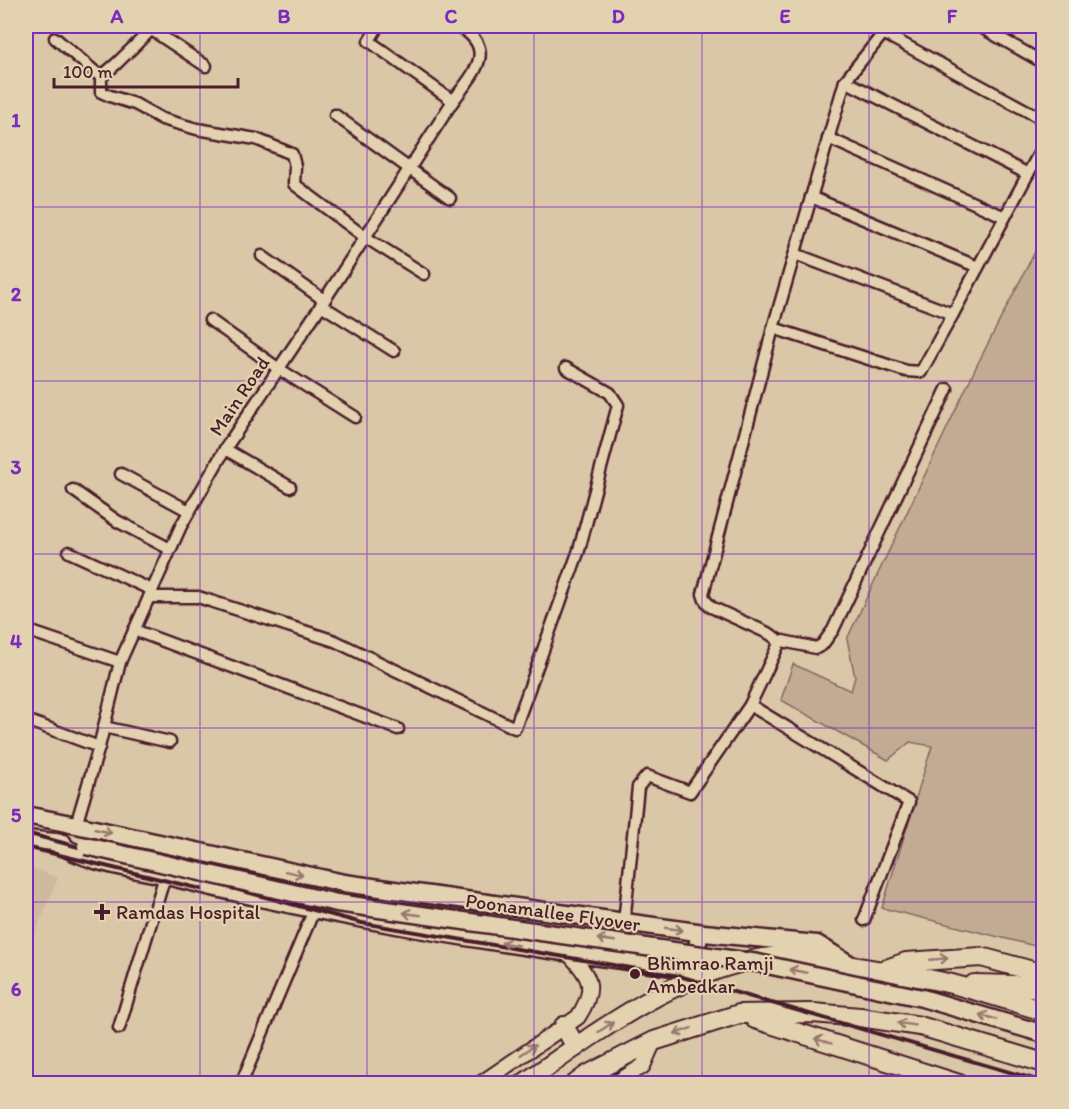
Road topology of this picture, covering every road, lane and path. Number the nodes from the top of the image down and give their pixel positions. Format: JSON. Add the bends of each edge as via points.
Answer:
{"nodes":[{"id":1,"x":378,"y":26,"type":"edge"},
{"id":2,"x":458,"y":26,"type":"edge"},
{"id":3,"x":870,"y":26,"type":"edge"},
{"id":4,"x":979,"y":26,"type":"edge"},
{"id":5,"x":154,"y":28,"type":"edge"},
{"id":6,"x":886,"y":29,"type":"edge"},
{"id":7,"x":56,"y":38,"type":"dead end"},
{"id":8,"x":1044,"y":63,"type":"edge"},
{"id":9,"x":206,"y":66,"type":"dead end"},
{"id":10,"x":101,"y":77,"type":"junction"},
{"id":11,"x":845,"y":81,"type":"junction"},
{"id":12,"x":453,"y":101,"type":"junction"},
{"id":13,"x":335,"y":115,"type":"dead end"},
{"id":14,"x":1044,"y":120,"type":"edge"},
{"id":15,"x":828,"y":138,"type":"junction"},
{"id":16,"x":1044,"y":144,"type":"edge"},
{"id":17,"x":410,"y":169,"type":"junction"},
{"id":18,"x":1028,"y":174,"type":"junction"},
{"id":19,"x":811,"y":197,"type":"junction"},
{"id":20,"x":450,"y":198,"type":"dead end"},
{"id":21,"x":1005,"y":217,"type":"junction"},
{"id":22,"x":365,"y":237,"type":"junction"},
{"id":23,"x":795,"y":254,"type":"junction"},
{"id":24,"x":262,"y":256,"type":"dead end"},
{"id":25,"x":978,"y":267,"type":"junction"},
{"id":26,"x":424,"y":274,"type":"dead end"},
{"id":27,"x":322,"y":303,"type":"junction"},
{"id":28,"x":953,"y":314,"type":"junction"},
{"id":29,"x":210,"y":320,"type":"dead end"},
{"id":30,"x":773,"y":328,"type":"junction"},
{"id":31,"x":394,"y":351,"type":"dead end"},
{"id":32,"x":566,"y":368,"type":"dead end"},
{"id":33,"x":279,"y":369,"type":"junction"},
{"id":34,"x":947,"y":388,"type":"dead end"},
{"id":35,"x":355,"y":417,"type":"dead end"},
{"id":36,"x":225,"y":449,"type":"junction"},
{"id":37,"x":121,"y":474,"type":"dead end"},
{"id":38,"x":290,"y":487,"type":"dead end"},
{"id":39,"x":73,"y":490,"type":"dead end"},
{"id":40,"x":189,"y":511,"type":"junction"},
{"id":41,"x":171,"y":549,"type":"junction"},
{"id":42,"x":69,"y":552,"type":"dead end"},
{"id":43,"x":151,"y":593,"type":"junction"},
{"id":44,"x":26,"y":630,"type":"edge"},
{"id":45,"x":134,"y":630,"type":"junction"},
{"id":46,"x":778,"y":640,"type":"junction"},
{"id":47,"x":120,"y":662,"type":"junction"},
{"id":48,"x":750,"y":705,"type":"junction"},
{"id":49,"x":26,"y":720,"type":"edge"},
{"id":50,"x":104,"y":727,"type":"junction"},
{"id":51,"x":398,"y":729,"type":"dead end"},
{"id":52,"x":170,"y":742,"type":"dead end"},
{"id":53,"x":99,"y":747,"type":"junction"},
{"id":54,"x":26,"y":815,"type":"edge"},
{"id":55,"x":76,"y":825,"type":"junction"},
{"id":56,"x":26,"y":838,"type":"edge"},
{"id":57,"x":54,"y":842,"type":"junction"},
{"id":58,"x":165,"y":876,"type":"junction"},
{"id":59,"x":314,"y":910,"type":"junction"},
{"id":60,"x":864,"y":920,"type":"dead end"},
{"id":61,"x":624,"y":923,"type":"junction"},
{"id":62,"x":700,"y":933,"type":"junction"},
{"id":63,"x":568,"y":953,"type":"junction"},
{"id":64,"x":852,"y":966,"type":"junction"},
{"id":65,"x":882,"y":971,"type":"junction"},
{"id":66,"x":1044,"y":974,"type":"edge"},
{"id":67,"x":951,"y":984,"type":"junction"},
{"id":68,"x":1044,"y":990,"type":"edge"},
{"id":69,"x":1044,"y":1011,"type":"edge"},
{"id":70,"x":739,"y":1014,"type":"junction"},
{"id":71,"x":564,"y":1026,"type":"junction"},
{"id":72,"x":119,"y":1028,"type":"dead end"},
{"id":73,"x":1044,"y":1034,"type":"edge"},
{"id":74,"x":654,"y":1041,"type":"junction"},
{"id":75,"x":576,"y":1047,"type":"junction"},
{"id":76,"x":1044,"y":1063,"type":"edge"},
{"id":77,"x":241,"y":1083,"type":"edge"},
{"id":78,"x":480,"y":1083,"type":"edge"},
{"id":79,"x":523,"y":1083,"type":"edge"},
{"id":80,"x":575,"y":1083,"type":"edge"},
{"id":81,"x":614,"y":1083,"type":"edge"},
{"id":82,"x":959,"y":1083,"type":"edge"}],
"edges":[{"from":1,"to":12,"type":"street","via":[[369,41]]},
{"from":2,"to":12,"type":"street","name":"Main Road","via":[[479,45],[481,57]]},
{"from":3,"to":6,"type":"street"},
{"from":4,"to":8,"type":"street"},
{"from":5,"to":9,"type":"street"},
{"from":5,"to":10,"type":"street"},
{"from":6,"to":11,"type":"street"},
{"from":6,"to":14,"type":"street"},
{"from":7,"to":10,"type":"street"},
{"from":10,"to":22,"type":"street","via":[[101,92],[162,119],[256,139],[292,154],[294,184]]},
{"from":11,"to":15,"type":"street"},
{"from":11,"to":18,"type":"street"},
{"from":12,"to":17,"type":"street","name":"Main Road"},
{"from":13,"to":17,"type":"street"},
{"from":15,"to":19,"type":"street"},
{"from":15,"to":21,"type":"street"},
{"from":16,"to":18,"type":"street"},
{"from":17,"to":20,"type":"street"},
{"from":17,"to":22,"type":"street","name":"Main Road"},
{"from":18,"to":21,"type":"street"},
{"from":19,"to":23,"type":"street"},
{"from":19,"to":25,"type":"street"},
{"from":21,"to":25,"type":"street"},
{"from":22,"to":26,"type":"street"},
{"from":22,"to":27,"type":"street","name":"Main Road"},
{"from":23,"to":28,"type":"street"},
{"from":23,"to":30,"type":"street"},
{"from":24,"to":27,"type":"street"},
{"from":25,"to":28,"type":"street"},
{"from":27,"to":31,"type":"street"},
{"from":27,"to":33,"type":"street","name":"Main Road"},
{"from":28,"to":30,"type":"street","via":[[921,372],[906,371]]},
{"from":29,"to":33,"type":"street"},
{"from":30,"to":46,"type":"street","via":[[703,594],[711,607]]},
{"from":32,"to":43,"type":"street","via":[[610,393],[618,405],[579,550],[515,728],[335,641],[198,597]]},
{"from":33,"to":35,"type":"street"},
{"from":33,"to":36,"type":"street","name":"Main Road"},
{"from":34,"to":46,"type":"street","via":[[833,630],[816,648]]},
{"from":36,"to":38,"type":"street"},
{"from":36,"to":40,"type":"street","name":"Main Road"},
{"from":37,"to":40,"type":"street"},
{"from":39,"to":41,"type":"street","via":[[117,521]]},
{"from":40,"to":41,"type":"street","name":"Main Road"},
{"from":41,"to":43,"type":"street","name":"Main Road"},
{"from":42,"to":43,"type":"street"},
{"from":43,"to":45,"type":"street","name":"Main Road"},
{"from":44,"to":47,"type":"street"},
{"from":45,"to":47,"type":"street","name":"Main Road"},
{"from":45,"to":51,"type":"street"},
{"from":46,"to":48,"type":"street"},
{"from":47,"to":50,"type":"street","name":"Main Road"},
{"from":48,"to":60,"type":"street","via":[[909,802]]},
{"from":48,"to":61,"type":"street","via":[[690,792],[647,776],[638,787]]},
{"from":49,"to":53,"type":"street"},
{"from":50,"to":52,"type":"street"},
{"from":50,"to":53,"type":"street","name":"Main Road"},
{"from":53,"to":55,"type":"street","name":"Main Road"},
{"from":54,"to":55,"type":"main road"},
{"from":55,"to":61,"type":"main road","one_way":true,"via":[[344,883]]},
{"from":56,"to":57,"type":"main road","name":"Poonamallee Flyover"},
{"from":57,"to":58,"type":"main road","via":[[103,864]]},
{"from":73,"to":57,"type":"main road","name":"Poonamallee Flyover","one_way":true,"bridge":true,"via":[[922,998],[769,965],[345,904]]},
{"from":58,"to":59,"type":"main road"},
{"from":58,"to":72,"type":"street"},
{"from":63,"to":59,"type":"main road","one_way":true},
{"from":59,"to":77,"type":"street"},
{"from":61,"to":62,"type":"main road","one_way":true},
{"from":62,"to":63,"type":"main road","via":[[694,960],[673,968]]},
{"from":62,"to":64,"type":"main road","via":[[817,944]]},
{"from":63,"to":71,"type":"street","via":[[583,969],[591,989],[578,1017]]},
{"from":64,"to":65,"type":"highway"},
{"from":75,"to":64,"type":"highway","one_way":true,"via":[[693,978],[748,961],[786,956]]},
{"from":65,"to":66,"type":"highway","one_way":true,"via":[[906,962],[981,957]]},
{"from":65,"to":67,"type":"highway"},
{"from":67,"to":68,"type":"highway","via":[[1014,985]]},
{"from":67,"to":69,"type":"highway"},
{"from":70,"to":74,"type":"highway","one_way":true},
{"from":76,"to":70,"type":"highway","one_way":true,"via":[[920,1026],[813,1013]]},
{"from":82,"to":70,"type":"highway","one_way":true},
{"from":71,"to":75,"type":"highway"},
{"from":78,"to":71,"type":"street","one_way":true},
{"from":74,"to":80,"type":"highway"},
{"from":74,"to":81,"type":"street","via":[[643,1066]]},
{"from":75,"to":79,"type":"highway"}]}
